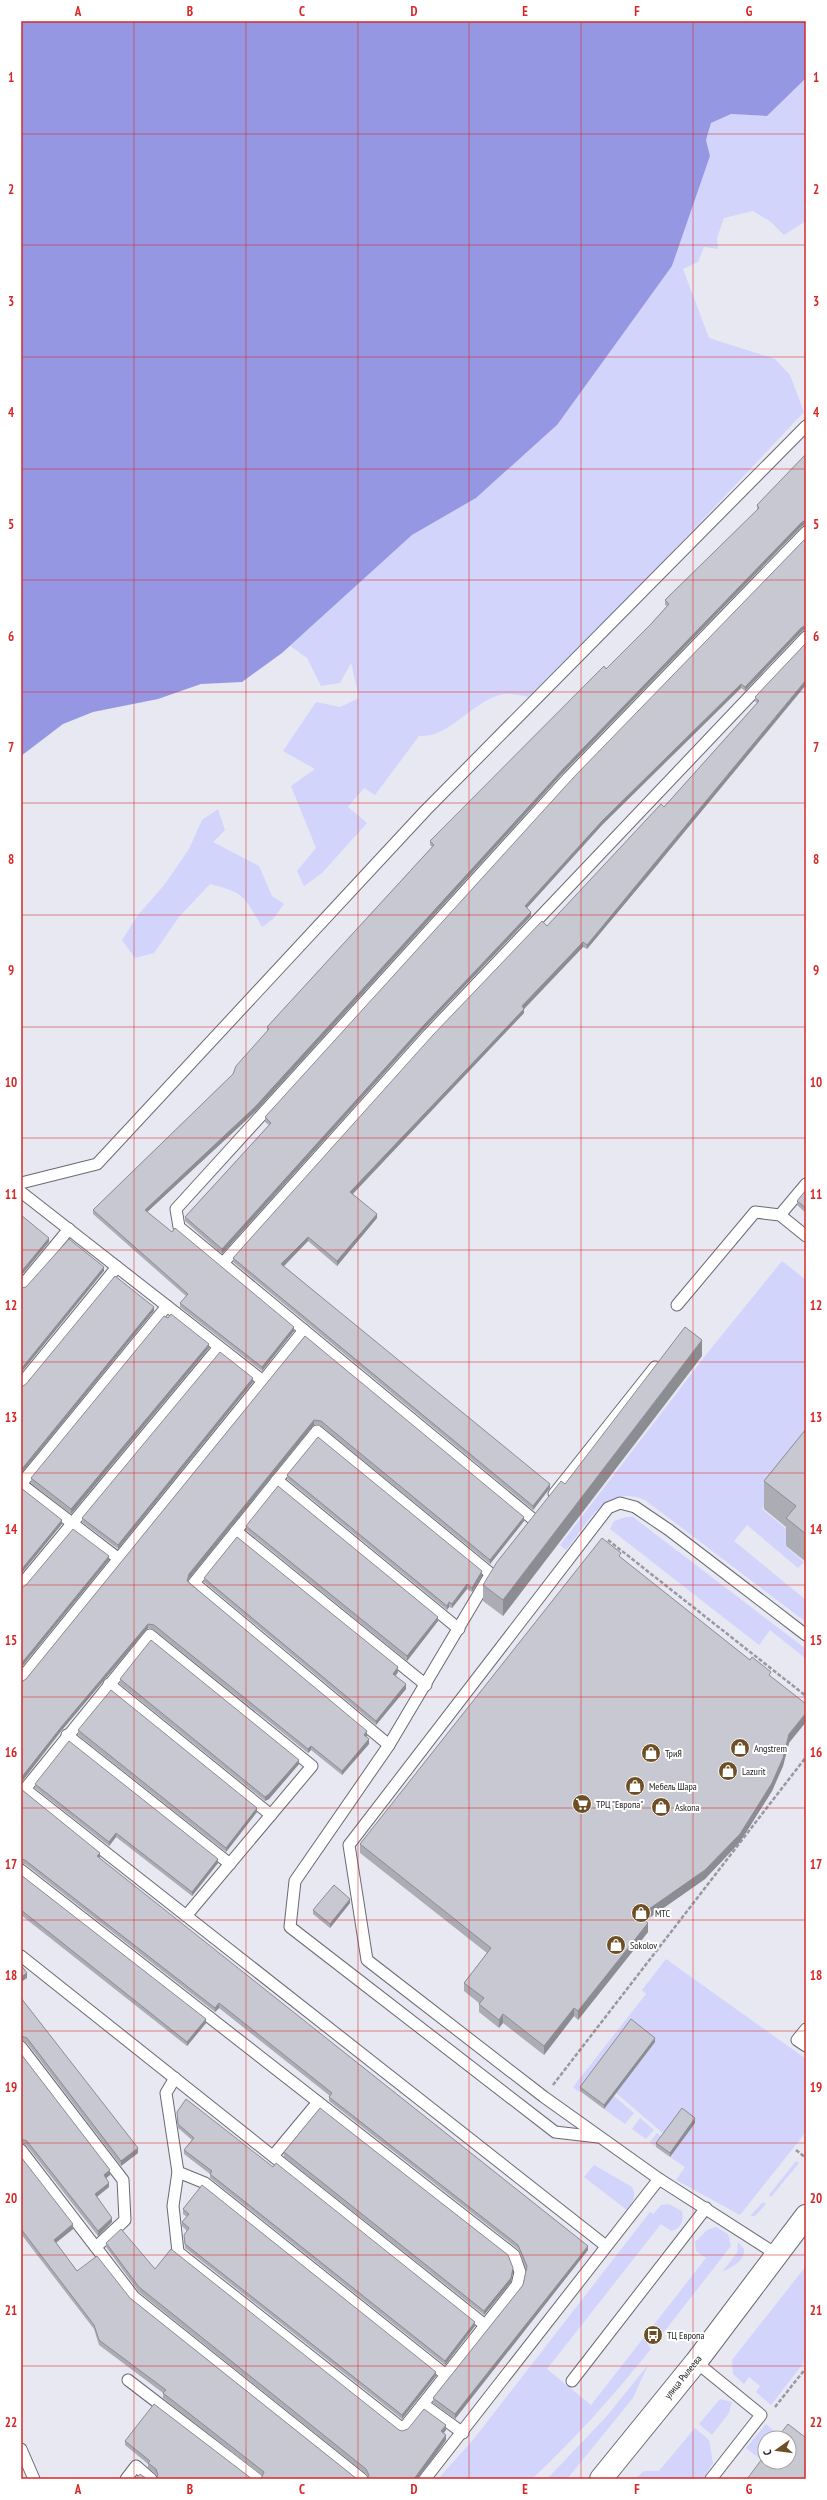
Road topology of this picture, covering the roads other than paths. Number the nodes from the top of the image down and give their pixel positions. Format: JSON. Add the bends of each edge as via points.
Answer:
{"nodes":[{"id":1,"x":806,"y":426,"type":"edge"},
{"id":2,"x":806,"y":532,"type":"edge"},
{"id":3,"x":806,"y":637,"type":"edge"},
{"id":4,"x":21,"y":1183,"type":"edge"},
{"id":5,"x":806,"y":1184,"type":"edge"},
{"id":6,"x":21,"y":1192,"type":"edge"},
{"id":7,"x":780,"y":1215,"type":"junction"},
{"id":8,"x":69,"y":1229,"type":"junction"},
{"id":9,"x":806,"y":1236,"type":"edge"},
{"id":10,"x":223,"y":1263,"type":"junction"},
{"id":11,"x":117,"y":1267,"type":"junction"},
{"id":12,"x":21,"y":1287,"type":"edge"},
{"id":13,"x":677,"y":1305,"type":"dead end"},
{"id":14,"x":167,"y":1306,"type":"junction"},
{"id":15,"x":304,"y":1330,"type":"junction"},
{"id":16,"x":219,"y":1347,"type":"junction"},
{"id":17,"x":660,"y":1361,"type":"edge"},
{"id":18,"x":263,"y":1381,"type":"junction"},
{"id":19,"x":21,"y":1384,"type":"edge"},
{"id":20,"x":277,"y":1480,"type":"junction"},
{"id":21,"x":21,"y":1484,"type":"edge"},
{"id":22,"x":549,"y":1501,"type":"edge"},
{"id":23,"x":73,"y":1524,"type":"junction"},
{"id":24,"x":236,"y":1531,"type":"junction"},
{"id":25,"x":524,"y":1532,"type":"edge"},
{"id":26,"x":119,"y":1559,"type":"junction"},
{"id":27,"x":500,"y":1562,"type":"edge"},
{"id":28,"x":491,"y":1574,"type":"junction"},
{"id":29,"x":21,"y":1585,"type":"edge"},
{"id":30,"x":460,"y":1629,"type":"junction"},
{"id":31,"x":806,"y":1635,"type":"edge"},
{"id":32,"x":21,"y":1679,"type":"edge"},
{"id":33,"x":109,"y":1684,"type":"junction"},
{"id":34,"x":426,"y":1685,"type":"junction"},
{"id":35,"x":67,"y":1736,"type":"junction"},
{"id":36,"x":389,"y":1745,"type":"junction"},
{"id":37,"x":271,"y":1815,"type":"junction"},
{"id":38,"x":230,"y":1864,"type":"junction"},
{"id":39,"x":21,"y":1870,"type":"edge"},
{"id":40,"x":186,"y":1916,"type":"junction"},
{"id":41,"x":21,"y":1956,"type":"edge"},
{"id":42,"x":806,"y":2029,"type":"edge"},
{"id":43,"x":806,"y":2046,"type":"edge"},
{"id":44,"x":21,"y":2047,"type":"edge"},
{"id":45,"x":175,"y":2078,"type":"junction"},
{"id":46,"x":318,"y":2102,"type":"junction"},
{"id":47,"x":601,"y":2137,"type":"junction"},
{"id":48,"x":21,"y":2150,"type":"edge"},
{"id":49,"x":273,"y":2156,"type":"junction"},
{"id":50,"x":178,"y":2172,"type":"junction"},
{"id":51,"x":659,"y":2179,"type":"junction"},
{"id":52,"x":706,"y":2208,"type":"junction"},
{"id":53,"x":806,"y":2216,"type":"edge"},
{"id":54,"x":606,"y":2246,"type":"junction"},
{"id":55,"x":96,"y":2247,"type":"junction"},
{"id":56,"x":776,"y":2254,"type":"junction"},
{"id":57,"x":485,"y":2325,"type":"junction"},
{"id":58,"x":696,"y":2362,"type":"junction"},
{"id":59,"x":446,"y":2375,"type":"junction"},
{"id":60,"x":128,"y":2380,"type":"dead end"},
{"id":61,"x":572,"y":2381,"type":"dead end"},
{"id":62,"x":423,"y":2404,"type":"junction"},
{"id":63,"x":463,"y":2433,"type":"junction"},
{"id":64,"x":21,"y":2449,"type":"edge"},
{"id":65,"x":34,"y":2479,"type":"edge"},
{"id":66,"x":126,"y":2479,"type":"edge"},
{"id":67,"x":151,"y":2479,"type":"edge"},
{"id":68,"x":257,"y":2479,"type":"edge"},
{"id":69,"x":362,"y":2479,"type":"edge"},
{"id":70,"x":425,"y":2479,"type":"edge"},
{"id":71,"x":601,"y":2479,"type":"edge"},
{"id":72,"x":711,"y":2479,"type":"edge"}],
"edges":[{"from":1,"to":4,"type":"lane","via":[[426,810],[97,1164]]},
{"from":2,"to":10,"type":"lane","via":[[568,778],[176,1209],[179,1227]]},
{"from":3,"to":10,"type":"lane","via":[[428,1034]]},
{"from":5,"to":7,"type":"lane"},
{"from":6,"to":8,"type":"lane"},
{"from":7,"to":9,"type":"lane"},
{"from":7,"to":13,"type":"lane","via":[[755,1212]]},
{"from":8,"to":11,"type":"lane"},
{"from":8,"to":12,"type":"lane"},
{"from":10,"to":15,"type":"lane"},
{"from":11,"to":14,"type":"lane"},
{"from":11,"to":19,"type":"lane"},
{"from":14,"to":16,"type":"lane"},
{"from":14,"to":21,"type":"lane"},
{"from":15,"to":18,"type":"lane"},
{"from":15,"to":25,"type":"lane","via":[[536,1516]]},
{"from":16,"to":18,"type":"lane"},
{"from":16,"to":23,"type":"lane"},
{"from":17,"to":22,"type":"lane"},
{"from":18,"to":26,"type":"lane"},
{"from":20,"to":24,"type":"lane"},
{"from":20,"to":28,"type":"lane","via":[[317,1430]]},
{"from":20,"to":30,"type":"lane"},
{"from":21,"to":23,"type":"lane"},
{"from":23,"to":26,"type":"lane"},
{"from":23,"to":29,"type":"lane"},
{"from":24,"to":34,"type":"lane"},
{"from":24,"to":36,"type":"lane","via":[[194,1583]]},
{"from":26,"to":32,"type":"lane"},
{"from":27,"to":28,"type":"lane"},
{"from":28,"to":30,"type":"lane"},
{"from":30,"to":34,"type":"lane"},
{"from":31,"to":47,"type":"lane","via":[[635,1507],[628,1504],[613,1505],[598,1520],[349,1845],[367,1960],[544,2097]]},
{"from":33,"to":35,"type":"lane"},
{"from":33,"to":37,"type":"lane"},
{"from":33,"to":37,"type":"lane","via":[[150,1635],[312,1766]]},
{"from":34,"to":36,"type":"lane"},
{"from":35,"to":38,"type":"lane"},
{"from":35,"to":40,"type":"lane","via":[[25,1789]]},
{"from":36,"to":47,"type":"lane","via":[[295,1881],[290,1927],[555,2132]]},
{"from":37,"to":38,"type":"lane"},
{"from":38,"to":40,"type":"lane"},
{"from":39,"to":46,"type":"lane"},
{"from":40,"to":54,"type":"lane"},
{"from":41,"to":45,"type":"lane"},
{"from":42,"to":43,"type":"lane","via":[[797,2040]]},
{"from":44,"to":55,"type":"lane","via":[[123,2180],[125,2220]]},
{"from":45,"to":49,"type":"lane"},
{"from":45,"to":50,"type":"lane","via":[[166,2093]]},
{"from":46,"to":49,"type":"lane"},
{"from":46,"to":57,"type":"lane","via":[[514,2255],[520,2272],[517,2285]]},
{"from":47,"to":51,"type":"lane"},
{"from":48,"to":55,"type":"lane"},
{"from":49,"to":57,"type":"lane"},
{"from":50,"to":59,"type":"lane","via":[[205,2183]]},
{"from":50,"to":62,"type":"lane","via":[[173,2206],[178,2252],[403,2430]]},
{"from":51,"to":52,"type":"lane"},
{"from":51,"to":54,"type":"lane"},
{"from":52,"to":56,"type":"lane"},
{"from":52,"to":61,"type":"lane"},
{"from":53,"to":56,"type":"main road","name":"улица Рылеева"},
{"from":54,"to":63,"type":"lane"},
{"from":55,"to":69,"type":"lane","via":[[134,2297]]},
{"from":56,"to":58,"type":"main road","name":"улица Рылеева"},
{"from":57,"to":59,"type":"lane"},
{"from":58,"to":71,"type":"main road","name":"улица Рылеева"},
{"from":58,"to":72,"type":"lane","via":[[760,2415]]},
{"from":59,"to":62,"type":"lane"},
{"from":60,"to":68,"type":"lane"},
{"from":62,"to":63,"type":"lane"},
{"from":63,"to":70,"type":"lane"},
{"from":64,"to":65,"type":"lane"},
{"from":66,"to":67,"type":"lane","via":[[136,2466]]}]}
